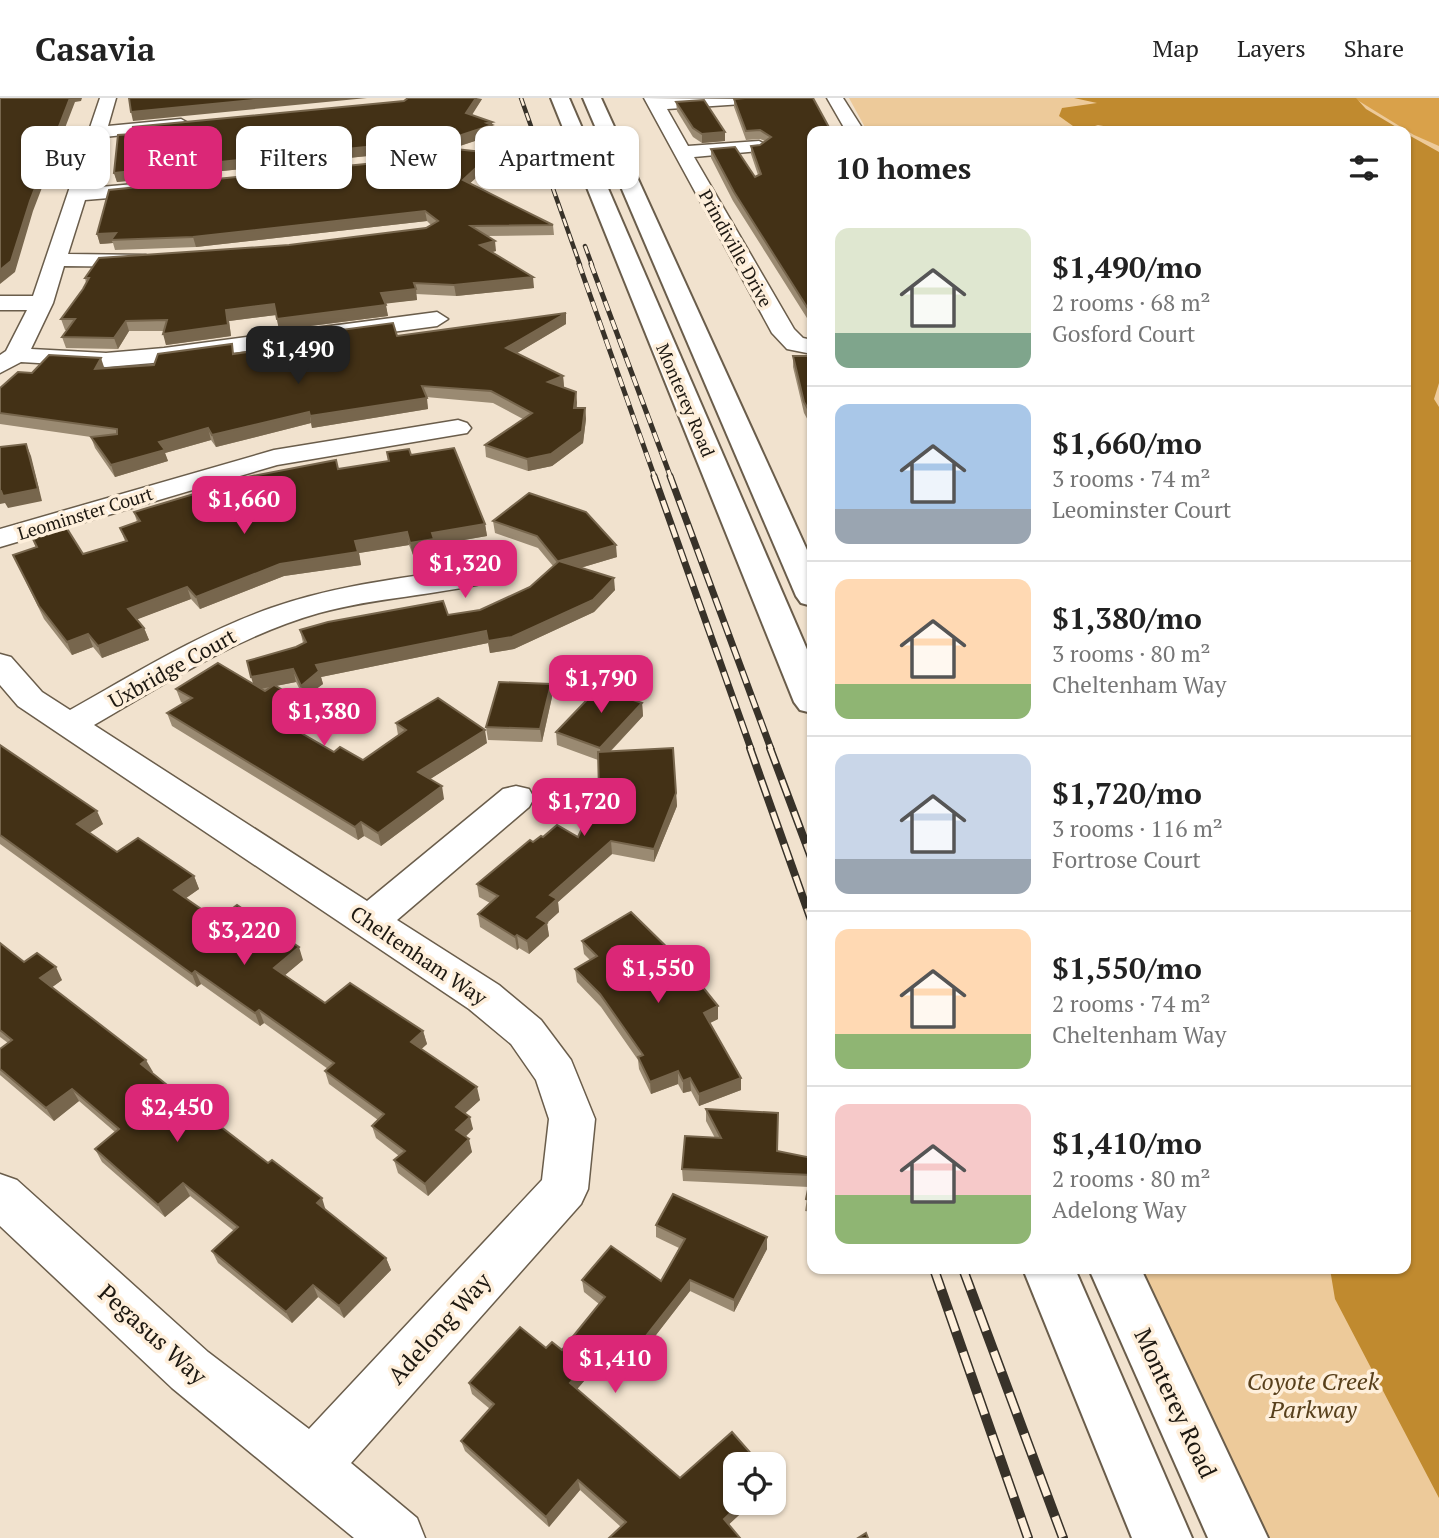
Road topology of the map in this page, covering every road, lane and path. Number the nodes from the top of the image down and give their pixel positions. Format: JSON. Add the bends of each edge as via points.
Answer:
{"nodes":[{"id":1,"x":108,"y":98,"type":"edge"},
{"id":2,"x":560,"y":98,"type":"edge"},
{"id":3,"x":592,"y":98,"type":"edge"},
{"id":4,"x":835,"y":98,"type":"edge"},
{"id":5,"x":743,"y":99,"type":"edge"},
{"id":6,"x":654,"y":102,"type":"edge"},
{"id":7,"x":200,"y":122,"type":"edge"},
{"id":8,"x":100,"y":126,"type":"edge"},
{"id":9,"x":852,"y":126,"type":"edge"},
{"id":10,"x":110,"y":131,"type":"edge"},
{"id":11,"x":759,"y":146,"type":"edge"},
{"id":12,"x":683,"y":153,"type":"junction"},
{"id":13,"x":79,"y":189,"type":"edge"},
{"id":14,"x":139,"y":189,"type":"edge"},
{"id":15,"x":77,"y":195,"type":"junction"},
{"id":16,"x":56,"y":260,"type":"junction"},
{"id":17,"x":172,"y":260,"type":"edge"},
{"id":18,"x":0,"y":303,"type":"edge"},
{"id":19,"x":42,"y":303,"type":"junction"},
{"id":20,"x":437,"y":319,"type":"dead end"},
{"id":21,"x":807,"y":346,"type":"edge"},
{"id":22,"x":8,"y":361,"type":"edge"},
{"id":23,"x":458,"y":428,"type":"dead end"},
{"id":24,"x":0,"y":538,"type":"edge"},
{"id":25,"x":482,"y":575,"type":"dead end"},
{"id":26,"x":807,"y":583,"type":"edge"},
{"id":27,"x":0,"y":664,"type":"edge"},
{"id":28,"x":807,"y":690,"type":"edge"},
{"id":29,"x":70,"y":725,"type":"junction"},
{"id":30,"x":516,"y":798,"type":"dead end"},
{"id":31,"x":369,"y":921,"type":"junction"},
{"id":32,"x":565,"y":1189,"type":"joint"},
{"id":33,"x":0,"y":1195,"type":"edge"},
{"id":34,"x":1051,"y":1274,"type":"edge"},
{"id":35,"x":1117,"y":1274,"type":"edge"},
{"id":36,"x":312,"y":1466,"type":"junction"},
{"id":37,"x":397,"y":1538,"type":"edge"},
{"id":38,"x":1162,"y":1538,"type":"edge"},
{"id":39,"x":1238,"y":1538,"type":"edge"}],
"edges":[{"from":1,"to":8,"type":"street"},
{"from":2,"to":28,"type":"main road","name":"Monterey Road"},
{"from":3,"to":26,"type":"main road","name":"Monterey Road"},
{"from":4,"to":9,"type":"street"},
{"from":5,"to":6,"type":"street"},
{"from":6,"to":12,"type":"street","name":"Prindiville Drive"},
{"from":7,"to":10,"type":"street"},
{"from":11,"to":12,"type":"street"},
{"from":12,"to":21,"type":"street","name":"Prindiville Drive","via":[[784,333],[795,344]]},
{"from":13,"to":15,"type":"street"},
{"from":14,"to":15,"type":"street"},
{"from":15,"to":16,"type":"street"},
{"from":16,"to":17,"type":"street"},
{"from":16,"to":19,"type":"street"},
{"from":18,"to":19,"type":"street"},
{"from":19,"to":22,"type":"street"},
{"from":20,"to":22,"type":"street","via":[[152,356]]},
{"from":23,"to":24,"type":"street","name":"Leominster Court","via":[[274,458]]},
{"from":25,"to":29,"type":"street","name":"Uxbridge Court","via":[[285,613],[221,638]]},
{"from":27,"to":29,"type":"street","name":"Cheltenham Way","via":[[30,699]]},
{"from":29,"to":31,"type":"street","name":"Cheltenham Way"},
{"from":30,"to":31,"type":"street"},
{"from":31,"to":32,"type":"street","name":"Cheltenham Way","via":[[484,997],[526,1032],[555,1073],[572,1119]]},
{"from":32,"to":36,"type":"street","name":"Adelong Way"},
{"from":33,"to":36,"type":"street","name":"Pegasus Way","via":[[190,1370]]},
{"from":34,"to":38,"type":"main road"},
{"from":35,"to":39,"type":"main road","name":"Monterey Road"},
{"from":36,"to":37,"type":"street","name":"Pegasus Way"}]}
